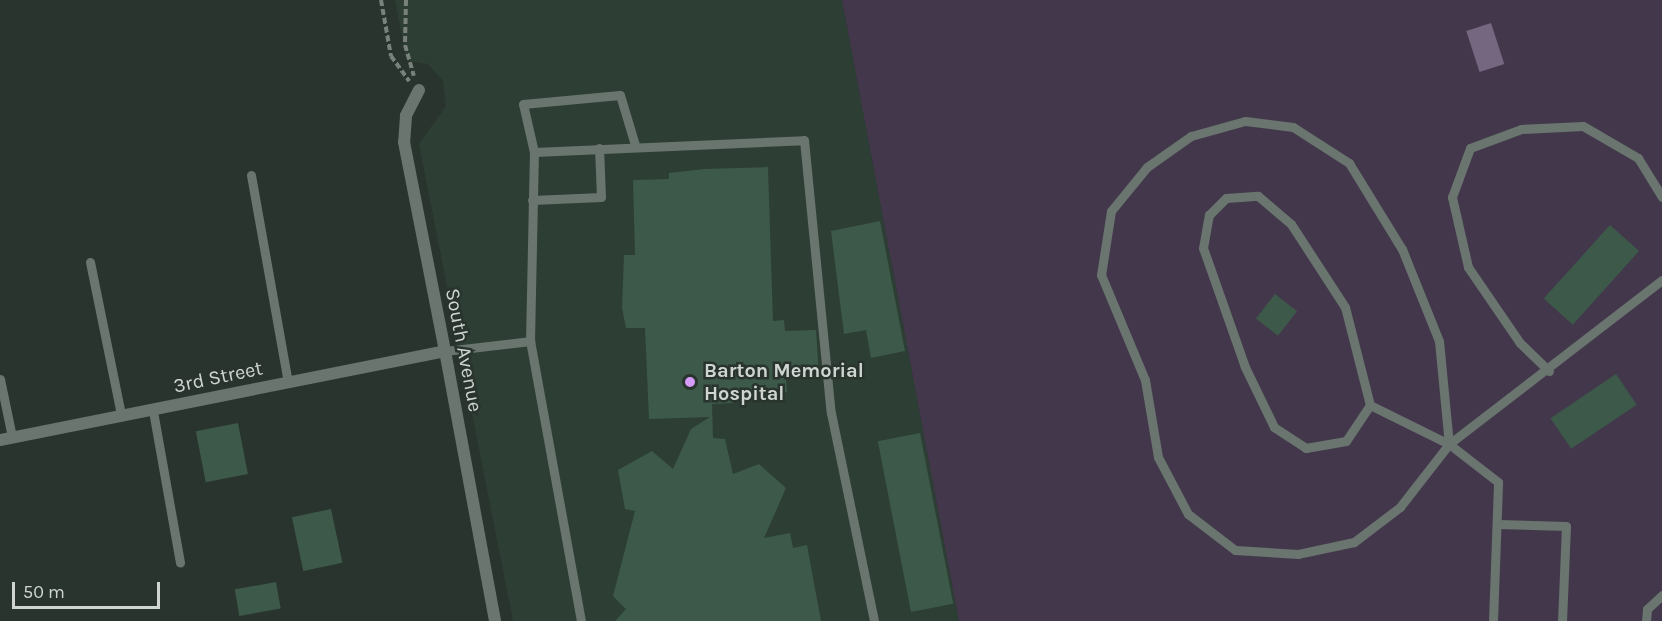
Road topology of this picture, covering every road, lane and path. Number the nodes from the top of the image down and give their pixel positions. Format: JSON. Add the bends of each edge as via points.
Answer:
{"nodes":[{"id":1,"x":381,"y":0,"type":"edge"},
{"id":2,"x":406,"y":0,"type":"edge"},
{"id":3,"x":419,"y":90,"type":"junction"},
{"id":4,"x":635,"y":145,"type":"junction"},
{"id":5,"x":599,"y":148,"type":"junction"},
{"id":6,"x":534,"y":152,"type":"junction"},
{"id":7,"x":251,"y":175,"type":"dead end"},
{"id":8,"x":1662,"y":197,"type":"edge"},
{"id":9,"x":532,"y":200,"type":"junction"},
{"id":10,"x":90,"y":262,"type":"dead end"},
{"id":11,"x":1662,"y":280,"type":"edge"},
{"id":12,"x":530,"y":341,"type":"junction"},
{"id":13,"x":445,"y":351,"type":"junction"},
{"id":14,"x":1549,"y":371,"type":"junction"},
{"id":15,"x":0,"y":379,"type":"edge"},
{"id":16,"x":288,"y":382,"type":"junction"},
{"id":17,"x":1370,"y":405,"type":"junction"},
{"id":18,"x":153,"y":411,"type":"junction"},
{"id":19,"x":121,"y":415,"type":"junction"},
{"id":20,"x":6,"y":439,"type":"edge"},
{"id":21,"x":1449,"y":444,"type":"junction"},
{"id":22,"x":1497,"y":524,"type":"junction"},
{"id":23,"x":180,"y":563,"type":"dead end"},
{"id":24,"x":1662,"y":595,"type":"edge"},
{"id":25,"x":495,"y":621,"type":"edge"},
{"id":26,"x":581,"y":621,"type":"edge"},
{"id":27,"x":874,"y":621,"type":"edge"},
{"id":28,"x":1493,"y":621,"type":"edge"},
{"id":29,"x":1562,"y":621,"type":"edge"},
{"id":30,"x":1646,"y":621,"type":"edge"}],
"edges":[{"from":1,"to":3,"type":"path","via":[[392,56]]},
{"from":2,"to":3,"type":"path","via":[[405,45]]},
{"from":3,"to":13,"type":"street","name":"South Avenue","via":[[406,116],[404,142]]},
{"from":4,"to":5,"type":"lane"},
{"from":4,"to":6,"type":"lane","via":[[620,95],[522,104]]},
{"from":4,"to":27,"type":"lane","via":[[804,140],[831,413]]},
{"from":5,"to":6,"type":"lane"},
{"from":5,"to":9,"type":"lane","via":[[601,197]]},
{"from":6,"to":9,"type":"lane"},
{"from":7,"to":16,"type":"lane"},
{"from":8,"to":14,"type":"lane","via":[[1638,158],[1583,126],[1521,129],[1470,148],[1452,197],[1468,267],[1520,343]]},
{"from":9,"to":12,"type":"lane"},
{"from":10,"to":19,"type":"lane"},
{"from":11,"to":14,"type":"lane"},
{"from":12,"to":13,"type":"lane"},
{"from":12,"to":26,"type":"lane"},
{"from":13,"to":16,"type":"street","name":"3rd Street"},
{"from":13,"to":25,"type":"street","name":"South Avenue"},
{"from":14,"to":21,"type":"lane"},
{"from":15,"to":20,"type":"lane"},
{"from":16,"to":18,"type":"street","name":"3rd Street"},
{"from":17,"to":17,"type":"lane","via":[[1345,307],[1291,224],[1258,196],[1226,198],[1209,215],[1203,248],[1245,367],[1275,427],[1306,448],[1346,441]]},
{"from":17,"to":21,"type":"lane"},
{"from":18,"to":19,"type":"street","name":"3rd Street"},
{"from":18,"to":23,"type":"lane"},
{"from":19,"to":20,"type":"street","name":"3rd Street"},
{"from":21,"to":21,"type":"lane","via":[[1439,342],[1402,249],[1349,163],[1293,127],[1245,121],[1191,136],[1147,167],[1111,211],[1101,275],[1145,380],[1158,458],[1188,514],[1235,550],[1299,554],[1354,542],[1400,507]]},
{"from":21,"to":22,"type":"lane","via":[[1498,482]]},
{"from":22,"to":28,"type":"lane"},
{"from":22,"to":29,"type":"lane","via":[[1566,526]]},
{"from":24,"to":30,"type":"lane","via":[[1647,609]]}]}
